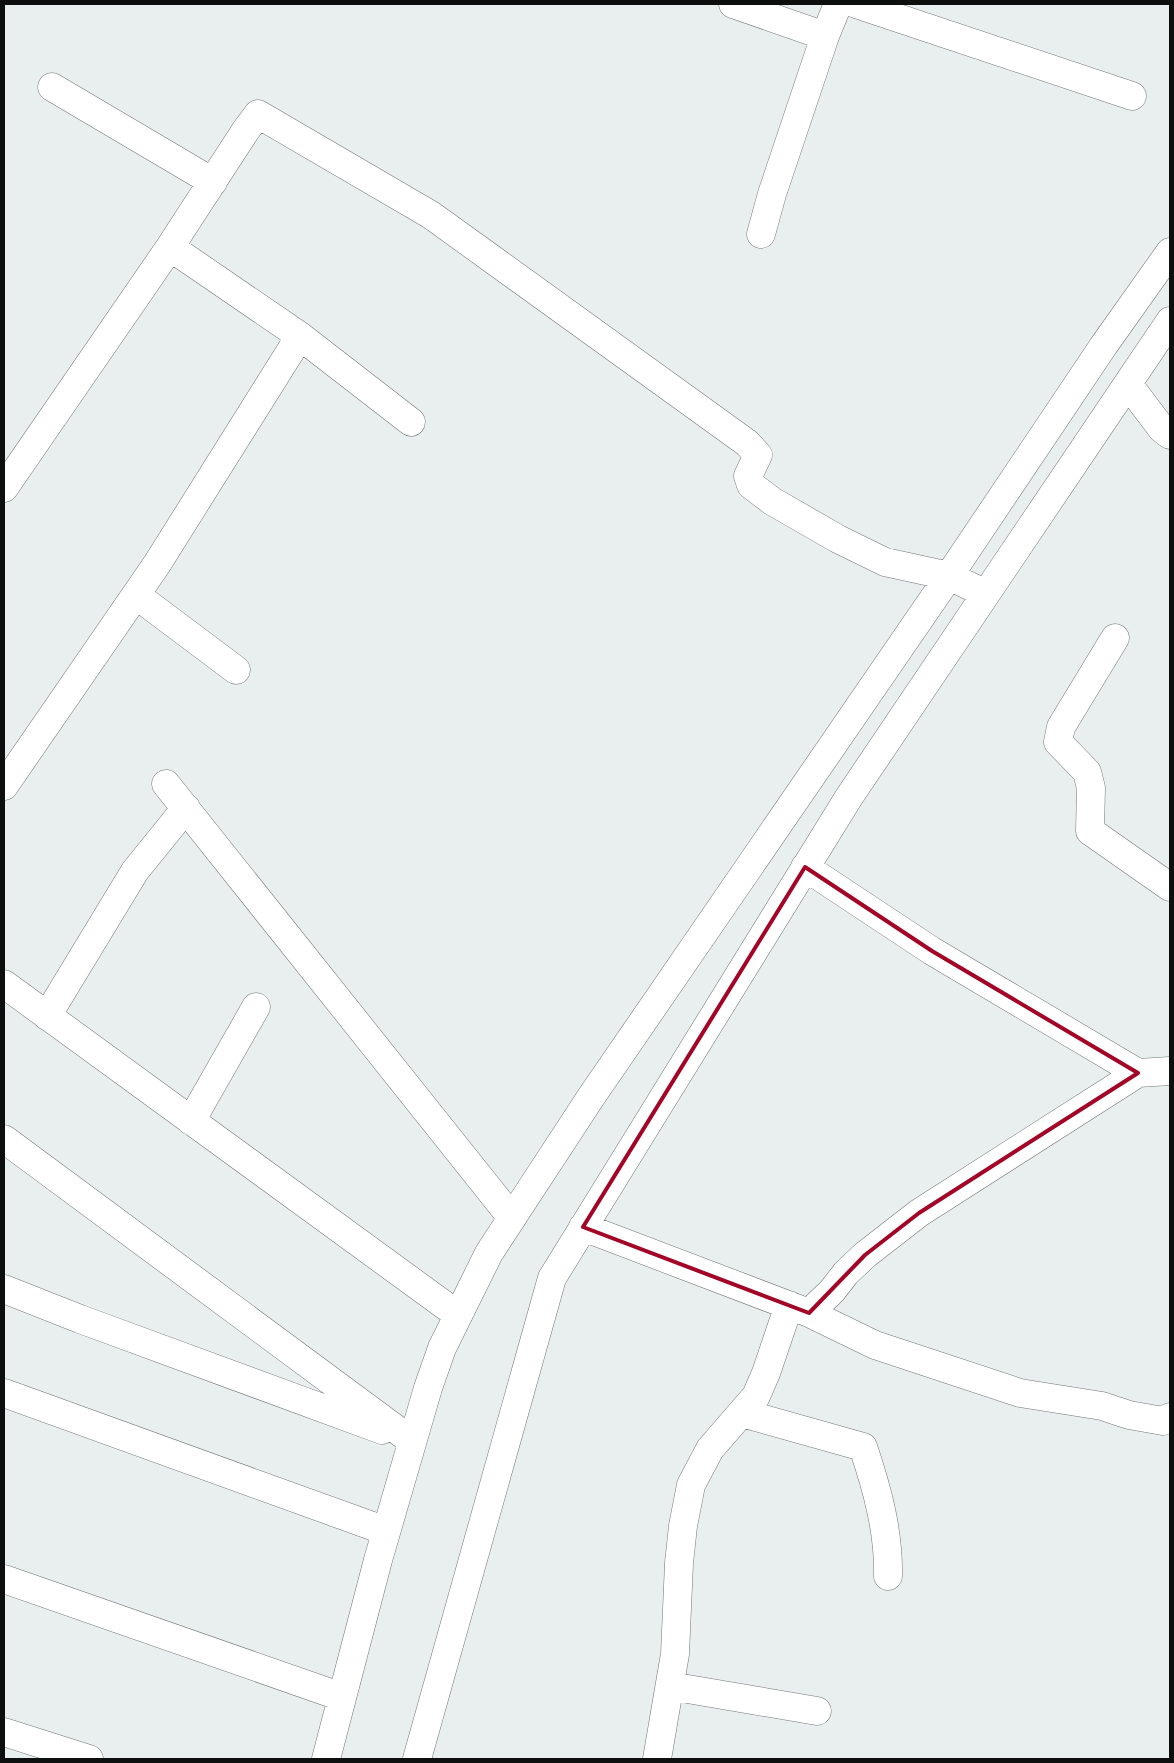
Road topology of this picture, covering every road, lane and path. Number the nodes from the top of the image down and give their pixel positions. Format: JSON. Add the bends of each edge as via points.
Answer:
{"nodes":[{"id":1,"x":733,"y":4,"type":"edge"},
{"id":2,"x":838,"y":4,"type":"edge"},
{"id":3,"x":856,"y":4,"type":"edge"},
{"id":4,"x":825,"y":36,"type":"junction"},
{"id":5,"x":52,"y":87,"type":"dead end"},
{"id":6,"x":1132,"y":96,"type":"dead end"},
{"id":7,"x":213,"y":182,"type":"junction"},
{"id":8,"x":761,"y":234,"type":"dead end"},
{"id":9,"x":170,"y":247,"type":"junction"},
{"id":10,"x":1170,"y":252,"type":"edge"},
{"id":11,"x":1170,"y":321,"type":"edge"},
{"id":12,"x":300,"y":336,"type":"junction"},
{"id":13,"x":1128,"y":384,"type":"junction"},
{"id":14,"x":411,"y":422,"type":"dead end"},
{"id":15,"x":1170,"y":435,"type":"edge"},
{"id":16,"x":4,"y":488,"type":"edge"},
{"id":17,"x":950,"y":576,"type":"junction"},
{"id":18,"x":986,"y":594,"type":"junction"},
{"id":19,"x":136,"y":595,"type":"junction"},
{"id":20,"x":1115,"y":638,"type":"dead end"},
{"id":21,"x":236,"y":670,"type":"dead end"},
{"id":22,"x":166,"y":784,"type":"dead end"},
{"id":23,"x":4,"y":786,"type":"edge"},
{"id":24,"x":186,"y":808,"type":"junction"},
{"id":25,"x":805,"y":867,"type":"junction"},
{"id":26,"x":1170,"y":887,"type":"edge"},
{"id":27,"x":4,"y":984,"type":"edge"},
{"id":28,"x":256,"y":1007,"type":"dead end"},
{"id":29,"x":48,"y":1016,"type":"junction"},
{"id":30,"x":1170,"y":1071,"type":"edge"},
{"id":31,"x":1138,"y":1073,"type":"junction"},
{"id":32,"x":190,"y":1120,"type":"junction"},
{"id":33,"x":4,"y":1139,"type":"edge"},
{"id":34,"x":512,"y":1218,"type":"junction"},
{"id":35,"x":583,"y":1227,"type":"junction"},
{"id":36,"x":4,"y":1288,"type":"edge"},
{"id":37,"x":799,"y":1309,"type":"junction"},
{"id":38,"x":458,"y":1315,"type":"junction"},
{"id":39,"x":4,"y":1393,"type":"edge"},
{"id":40,"x":742,"y":1413,"type":"junction"},
{"id":41,"x":1170,"y":1417,"type":"edge"},
{"id":42,"x":412,"y":1441,"type":"junction"},
{"id":43,"x":386,"y":1531,"type":"junction"},
{"id":44,"x":888,"y":1576,"type":"dead end"},
{"id":45,"x":4,"y":1579,"type":"edge"},
{"id":46,"x":670,"y":1686,"type":"junction"},
{"id":47,"x":342,"y":1697,"type":"junction"},
{"id":48,"x":817,"y":1711,"type":"dead end"},
{"id":49,"x":4,"y":1732,"type":"edge"},
{"id":50,"x":89,"y":1759,"type":"edge"},
{"id":51,"x":326,"y":1759,"type":"edge"},
{"id":52,"x":417,"y":1759,"type":"edge"},
{"id":53,"x":657,"y":1759,"type":"edge"}],
"edges":[{"from":1,"to":4,"type":"street"},
{"from":2,"to":4,"type":"street"},
{"from":3,"to":6,"type":"street"},
{"from":4,"to":8,"type":"street"},
{"from":5,"to":7,"type":"street"},
{"from":7,"to":9,"type":"street"},
{"from":7,"to":17,"type":"street","via":[[258,114],[431,215],[747,443],[758,455],[748,476],[750,485],[772,501],[830,535],[886,562]]},
{"from":9,"to":12,"type":"street"},
{"from":9,"to":16,"type":"street"},
{"from":10,"to":17,"type":"street"},
{"from":11,"to":13,"type":"street"},
{"from":12,"to":14,"type":"street"},
{"from":12,"to":19,"type":"street"},
{"from":13,"to":15,"type":"street","via":[[1162,430]]},
{"from":13,"to":18,"type":"street"},
{"from":17,"to":18,"type":"street"},
{"from":17,"to":34,"type":"street","via":[[596,1089]]},
{"from":18,"to":25,"type":"street"},
{"from":19,"to":21,"type":"street"},
{"from":19,"to":23,"type":"street"},
{"from":20,"to":26,"type":"street","via":[[1061,726],[1058,742],[1087,772],[1091,788],[1090,831]]},
{"from":22,"to":24,"type":"street"},
{"from":24,"to":29,"type":"street","via":[[135,871]]},
{"from":24,"to":34,"type":"street"},
{"from":25,"to":31,"type":"street","via":[[932,950]]},
{"from":25,"to":35,"type":"street"},
{"from":27,"to":29,"type":"street"},
{"from":28,"to":32,"type":"street"},
{"from":29,"to":32,"type":"street"},
{"from":30,"to":31,"type":"street"},
{"from":31,"to":37,"type":"street","via":[[919,1212],[865,1255],[832,1291]]},
{"from":32,"to":38,"type":"street"},
{"from":33,"to":42,"type":"street"},
{"from":34,"to":38,"type":"street","via":[[489,1253]]},
{"from":35,"to":37,"type":"street"},
{"from":35,"to":52,"type":"street","via":[[552,1278]]},
{"from":36,"to":42,"type":"street"},
{"from":37,"to":40,"type":"street","via":[[756,1396]]},
{"from":37,"to":41,"type":"street","via":[[875,1345],[1020,1393],[1102,1406],[1129,1415],[1163,1420]]},
{"from":38,"to":42,"type":"street","via":[[442,1348]]},
{"from":39,"to":43,"type":"street"},
{"from":40,"to":44,"type":"street","via":[[863,1447],[887,1537]]},
{"from":40,"to":46,"type":"street","via":[[710,1450],[691,1485],[679,1563],[675,1654]]},
{"from":42,"to":43,"type":"street"},
{"from":43,"to":47,"type":"street"},
{"from":45,"to":47,"type":"street"},
{"from":46,"to":48,"type":"street"},
{"from":46,"to":53,"type":"street"},
{"from":47,"to":51,"type":"street"},
{"from":49,"to":50,"type":"street"}]}
